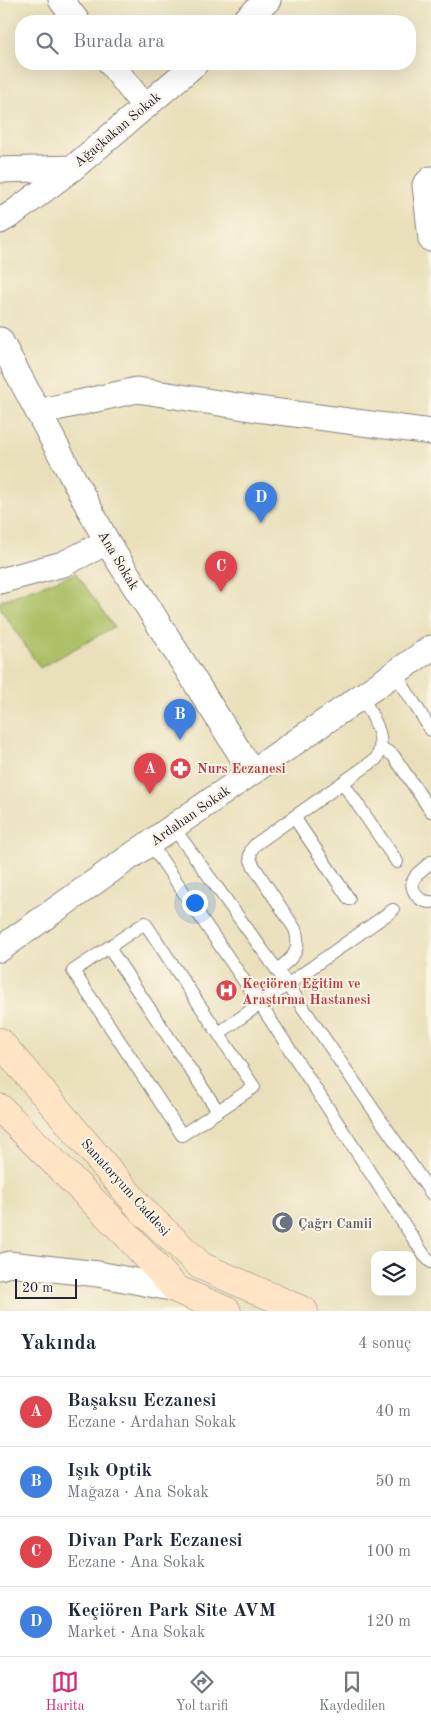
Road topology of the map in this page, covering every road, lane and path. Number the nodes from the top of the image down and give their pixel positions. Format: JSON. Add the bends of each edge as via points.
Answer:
{"nodes":[{"id":1,"x":60,"y":0,"type":"edge"},
{"id":2,"x":268,"y":0,"type":"edge"},
{"id":3,"x":72,"y":15,"type":"edge"},
{"id":4,"x":251,"y":15,"type":"edge"},
{"id":5,"x":116,"y":70,"type":"edge"},
{"id":6,"x":188,"y":70,"type":"edge"},
{"id":7,"x":145,"y":107,"type":"junction"},
{"id":8,"x":73,"y":168,"type":"junction"},
{"id":9,"x":0,"y":170,"type":"edge"},
{"id":10,"x":431,"y":179,"type":"edge"},
{"id":11,"x":0,"y":221,"type":"edge"},
{"id":12,"x":431,"y":239,"type":"edge"},
{"id":13,"x":0,"y":340,"type":"edge"},
{"id":14,"x":38,"y":412,"type":"junction"},
{"id":15,"x":431,"y":432,"type":"edge"},
{"id":16,"x":107,"y":542,"type":"junction"},
{"id":17,"x":0,"y":581,"type":"edge"},
{"id":18,"x":431,"y":648,"type":"edge"},
{"id":19,"x":395,"y":673,"type":"junction"},
{"id":20,"x":362,"y":696,"type":"junction"},
{"id":21,"x":431,"y":730,"type":"edge"},
{"id":22,"x":381,"y":748,"type":"junction"},
{"id":23,"x":252,"y":772,"type":"junction"},
{"id":24,"x":343,"y":783,"type":"junction"},
{"id":25,"x":431,"y":811,"type":"edge"},
{"id":26,"x":294,"y":817,"type":"junction"},
{"id":27,"x":173,"y":827,"type":"junction"},
{"id":28,"x":150,"y":843,"type":"junction"},
{"id":29,"x":397,"y":862,"type":"dead end"},
{"id":30,"x":431,"y":862,"type":"edge"},
{"id":31,"x":349,"y":898,"type":"dead end"},
{"id":32,"x":431,"y":902,"type":"edge"},
{"id":33,"x":393,"y":910,"type":"dead end"},
{"id":34,"x":109,"y":948,"type":"junction"},
{"id":35,"x":0,"y":949,"type":"edge"},
{"id":36,"x":277,"y":970,"type":"junction"},
{"id":37,"x":287,"y":985,"type":"junction"},
{"id":38,"x":260,"y":1004,"type":"junction"},
{"id":39,"x":219,"y":1033,"type":"junction"},
{"id":40,"x":0,"y":1042,"type":"edge"},
{"id":41,"x":0,"y":1108,"type":"edge"},
{"id":42,"x":218,"y":1111,"type":"junction"},
{"id":43,"x":431,"y":1193,"type":"edge"},
{"id":44,"x":431,"y":1262,"type":"edge"},
{"id":45,"x":0,"y":1267,"type":"edge"},
{"id":46,"x":176,"y":1289,"type":"junction"},
{"id":47,"x":227,"y":1311,"type":"edge"},
{"id":48,"x":304,"y":1311,"type":"edge"}],
"edges":[{"from":1,"to":3,"type":"street"},
{"from":2,"to":4,"type":"street"},
{"from":5,"to":7,"type":"street"},
{"from":6,"to":7,"type":"street","name":"Ağaçkakan Sokak"},
{"from":7,"to":8,"type":"street","name":"Ağaçkakan Sokak"},
{"from":8,"to":9,"type":"street","name":"Ağaçkakan Sokak"},
{"from":8,"to":11,"type":"street"},
{"from":10,"to":12,"type":"street","via":[[424,185]]},
{"from":13,"to":14,"type":"street","name":"Ana Sokak"},
{"from":14,"to":15,"type":"street","via":[[137,390]]},
{"from":14,"to":16,"type":"street","name":"Ana Sokak"},
{"from":16,"to":17,"type":"street","via":[[64,564]]},
{"from":16,"to":23,"type":"street","name":"Ana Sokak"},
{"from":18,"to":19,"type":"street","name":"Ardahan Sokak"},
{"from":19,"to":20,"type":"street","name":"Ardahan Sokak"},
{"from":19,"to":21,"type":"lane"},
{"from":20,"to":22,"type":"lane","via":[[381,737]]},
{"from":20,"to":23,"type":"street","name":"Ardahan Sokak"},
{"from":22,"to":24,"type":"lane","via":[[376,759]]},
{"from":22,"to":25,"type":"lane","via":[[393,755]]},
{"from":23,"to":27,"type":"street","name":"Ardahan Sokak"},
{"from":24,"to":26,"type":"lane"},
{"from":24,"to":29,"type":"lane"},
{"from":26,"to":31,"type":"lane"},
{"from":26,"to":36,"type":"lane","via":[[256,844],[250,855],[253,865],[298,936],[293,956]]},
{"from":27,"to":28,"type":"street","name":"Ardahan Sokak"},
{"from":27,"to":36,"type":"lane"},
{"from":28,"to":35,"type":"street","name":"Ardahan Sokak"},
{"from":28,"to":38,"type":"lane"},
{"from":30,"to":32,"type":"lane","via":[[412,883],[420,899]]},
{"from":33,"to":37,"type":"lane"},
{"from":34,"to":39,"type":"lane","via":[[146,923]]},
{"from":34,"to":42,"type":"lane"},
{"from":34,"to":42,"type":"lane","via":[[73,971],[182,1135]]},
{"from":36,"to":37,"type":"lane"},
{"from":37,"to":38,"type":"lane"},
{"from":37,"to":43,"type":"lane"},
{"from":38,"to":39,"type":"lane"},
{"from":38,"to":44,"type":"lane"},
{"from":39,"to":42,"type":"lane","via":[[254,1087]]},
{"from":40,"to":48,"type":"main road","name":"Sanatoryum Caddesi","via":[[143,1211],[201,1266]]},
{"from":41,"to":46,"type":"main road"},
{"from":45,"to":46,"type":"street","via":[[9,1264],[98,1274]]},
{"from":46,"to":47,"type":"main road"}]}
